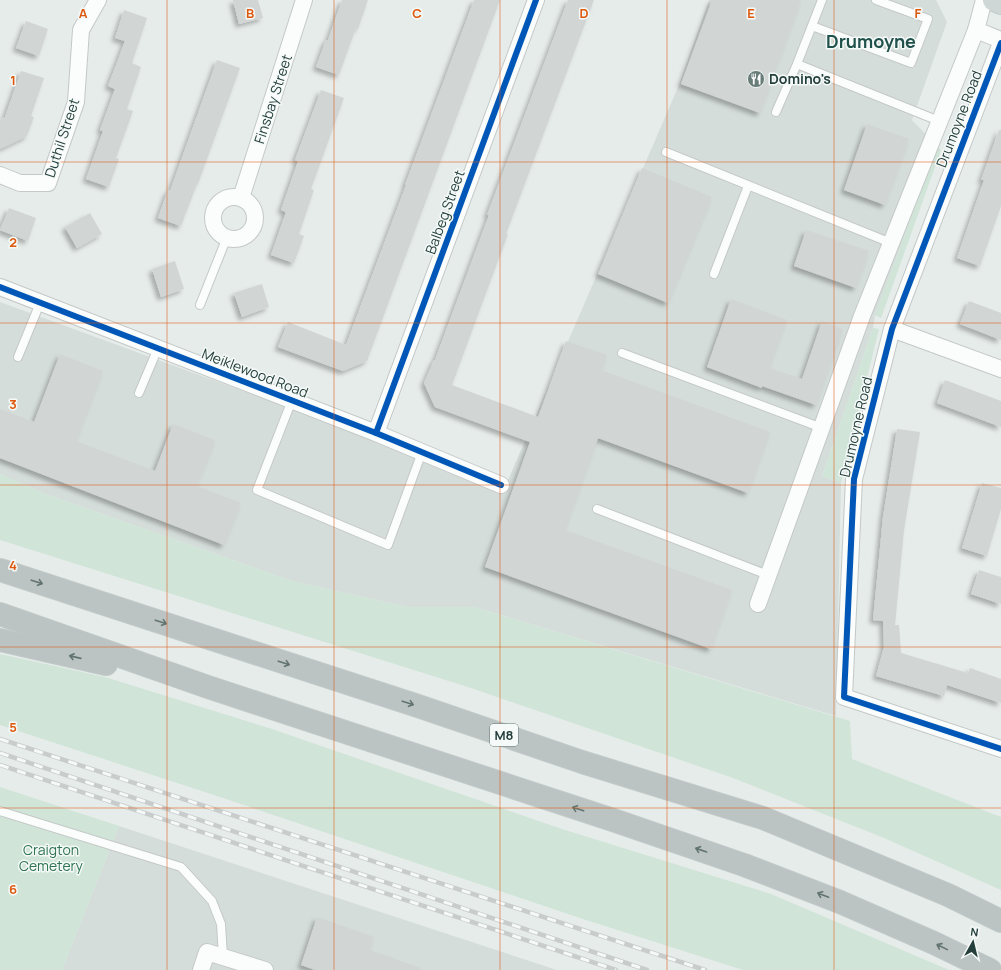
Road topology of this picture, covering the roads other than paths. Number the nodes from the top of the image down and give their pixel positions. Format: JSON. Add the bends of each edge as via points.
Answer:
{"nodes":[{"id":1,"x":98,"y":0,"type":"edge"},
{"id":2,"x":304,"y":0,"type":"edge"},
{"id":3,"x":536,"y":0,"type":"edge"},
{"id":4,"x":822,"y":0,"type":"edge"},
{"id":5,"x":876,"y":0,"type":"edge"},
{"id":6,"x":984,"y":0,"type":"edge"},
{"id":7,"x":994,"y":0,"type":"edge"},
{"id":8,"x":1001,"y":3,"type":"edge"},
{"id":9,"x":812,"y":26,"type":"junction"},
{"id":10,"x":976,"y":30,"type":"junction"},
{"id":11,"x":1001,"y":41,"type":"edge"},
{"id":12,"x":797,"y":64,"type":"junction"},
{"id":13,"x":776,"y":112,"type":"dead end"},
{"id":14,"x":940,"y":121,"type":"junction"},
{"id":15,"x":666,"y":152,"type":"dead end"},
{"id":16,"x":0,"y":175,"type":"edge"},
{"id":17,"x":748,"y":186,"type":"junction"},
{"id":18,"x":241,"y":198,"type":"junction"},
{"id":19,"x":227,"y":237,"type":"junction"},
{"id":20,"x":891,"y":243,"type":"junction"},
{"id":21,"x":714,"y":274,"type":"dead end"},
{"id":22,"x":0,"y":287,"type":"edge"},
{"id":23,"x":40,"y":303,"type":"junction"},
{"id":24,"x":200,"y":305,"type":"dead end"},
{"id":25,"x":892,"y":329,"type":"junction"},
{"id":26,"x":158,"y":348,"type":"junction"},
{"id":27,"x":622,"y":353,"type":"dead end"},
{"id":28,"x":18,"y":357,"type":"dead end"},
{"id":29,"x":1001,"y":369,"type":"edge"},
{"id":30,"x":139,"y":393,"type":"dead end"},
{"id":31,"x":292,"y":400,"type":"junction"},
{"id":32,"x":822,"y":428,"type":"junction"},
{"id":33,"x":376,"y":433,"type":"junction"},
{"id":34,"x":422,"y":452,"type":"junction"},
{"id":35,"x":501,"y":485,"type":"dead end"},
{"id":36,"x":597,"y":509,"type":"dead end"},
{"id":37,"x":0,"y":570,"type":"edge"},
{"id":38,"x":768,"y":575,"type":"junction"},
{"id":39,"x":758,"y":604,"type":"dead end"},
{"id":40,"x":0,"y":614,"type":"edge"},
{"id":41,"x":0,"y":640,"type":"edge"},
{"id":42,"x":208,"y":687,"type":"junction"},
{"id":43,"x":1001,"y":749,"type":"edge"},
{"id":44,"x":0,"y":811,"type":"edge"},
{"id":45,"x":1001,"y":921,"type":"edge"},
{"id":46,"x":223,"y":957,"type":"junction"},
{"id":47,"x":201,"y":970,"type":"edge"},
{"id":48,"x":265,"y":970,"type":"edge"},
{"id":49,"x":990,"y":970,"type":"edge"}],
"edges":[{"from":1,"to":16,"type":"street","name":"Duthil Street","via":[[81,30],[76,102],[48,183],[20,183]]},
{"from":2,"to":18,"type":"street","name":"Finsbay Street"},
{"from":3,"to":33,"type":"street","name":"Balbeg Street"},
{"from":4,"to":9,"type":"lane"},
{"from":5,"to":9,"type":"lane","via":[[928,19],[911,63]]},
{"from":6,"to":10,"type":"street","name":"Drumoyne Road"},
{"from":7,"to":8,"type":"main road"},
{"from":9,"to":12,"type":"lane"},
{"from":10,"to":11,"type":"street"},
{"from":10,"to":14,"type":"street","name":"Drumoyne Road"},
{"from":11,"to":25,"type":"street","name":"Drumoyne Road"},
{"from":12,"to":13,"type":"lane"},
{"from":12,"to":14,"type":"lane"},
{"from":14,"to":20,"type":"street","name":"Drumoyne Road"},
{"from":15,"to":17,"type":"lane"},
{"from":17,"to":20,"type":"lane"},
{"from":17,"to":21,"type":"lane"},
{"from":18,"to":19,"type":"street","via":[[227,198],[216,207],[216,228]]},
{"from":18,"to":19,"type":"street","via":[[252,206],[254,225],[240,238]]},
{"from":19,"to":24,"type":"lane"},
{"from":20,"to":32,"type":"street","name":"Drumoyne Road"},
{"from":22,"to":23,"type":"street","name":"Meiklewood Road"},
{"from":23,"to":26,"type":"street","name":"Meiklewood Road"},
{"from":23,"to":28,"type":"lane"},
{"from":25,"to":29,"type":"street"},
{"from":25,"to":43,"type":"street","name":"Drumoyne Road","via":[[854,479],[844,697]]},
{"from":26,"to":30,"type":"lane"},
{"from":26,"to":31,"type":"street","name":"Meiklewood Road"},
{"from":27,"to":32,"type":"lane"},
{"from":31,"to":33,"type":"street","name":"Meiklewood Road"},
{"from":31,"to":34,"type":"lane","via":[[257,490],[388,545]]},
{"from":32,"to":38,"type":"street","name":"Drumoyne Road"},
{"from":33,"to":34,"type":"street","name":"Meiklewood Road"},
{"from":34,"to":35,"type":"street","name":"Meiklewood Road"},
{"from":36,"to":38,"type":"lane"},
{"from":37,"to":45,"type":"highway","number":"M8","one_way":true,"via":[[582,762],[763,818],[948,895]]},
{"from":38,"to":39,"type":"street","name":"Drumoyne Road"},
{"from":40,"to":42,"type":"highway"},
{"from":42,"to":41,"type":"highway","one_way":true},
{"from":49,"to":42,"type":"highway","one_way":true,"via":[[840,902],[744,866],[613,820]]},
{"from":44,"to":46,"type":"lane","via":[[181,866],[212,901],[221,924]]},
{"from":46,"to":47,"type":"street","via":[[207,952]]},
{"from":46,"to":48,"type":"street"}]}
